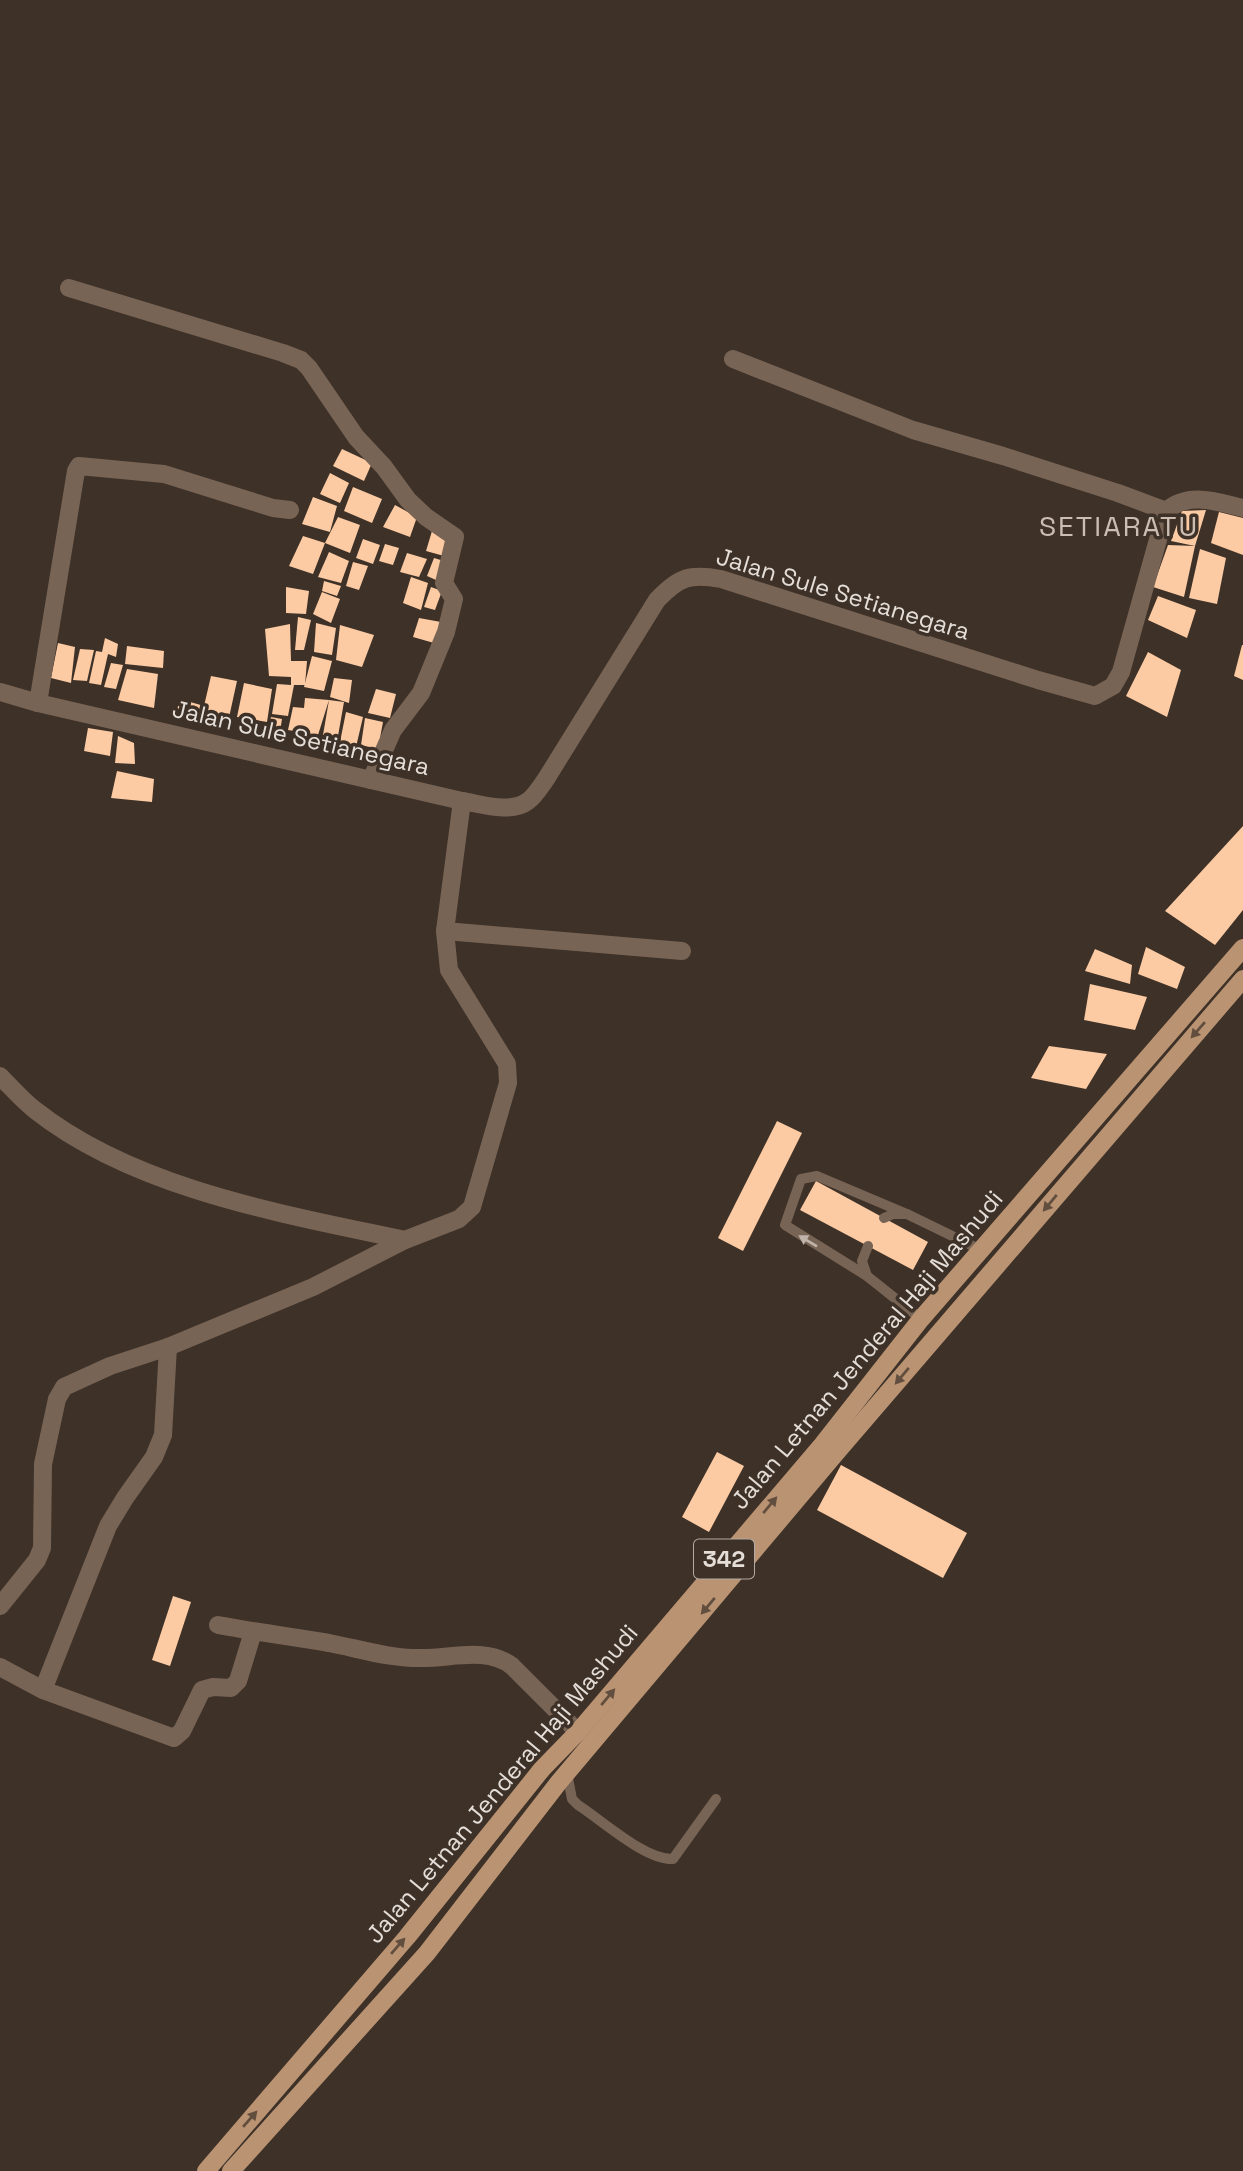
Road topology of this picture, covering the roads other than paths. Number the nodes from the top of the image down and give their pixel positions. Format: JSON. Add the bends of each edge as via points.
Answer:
{"nodes":[{"id":1,"x":69,"y":288,"type":"dead end"},
{"id":2,"x":733,"y":359,"type":"dead end"},
{"id":3,"x":1243,"y":508,"type":"edge"},
{"id":4,"x":290,"y":510,"type":"dead end"},
{"id":5,"x":1166,"y":511,"type":"junction"},
{"id":6,"x":0,"y":692,"type":"edge"},
{"id":7,"x":38,"y":703,"type":"junction"},
{"id":8,"x":371,"y":780,"type":"junction"},
{"id":9,"x":462,"y":801,"type":"junction"},
{"id":10,"x":445,"y":931,"type":"junction"},
{"id":11,"x":1243,"y":948,"type":"edge"},
{"id":12,"x":682,"y":951,"type":"dead end"},
{"id":13,"x":1243,"y":979,"type":"edge"},
{"id":14,"x":0,"y":1076,"type":"edge"},
{"id":15,"x":907,"y":1214,"type":"junction"},
{"id":16,"x":884,"y":1218,"type":"dead end"},
{"id":17,"x":405,"y":1240,"type":"junction"},
{"id":18,"x":868,"y":1246,"type":"dead end"},
{"id":19,"x":981,"y":1250,"type":"junction"},
{"id":20,"x":867,"y":1276,"type":"junction"},
{"id":21,"x":921,"y":1319,"type":"junction"},
{"id":22,"x":168,"y":1347,"type":"junction"},
{"id":23,"x":0,"y":1606,"type":"edge"},
{"id":24,"x":218,"y":1625,"type":"dead end"},
{"id":25,"x":253,"y":1632,"type":"junction"},
{"id":26,"x":0,"y":1667,"type":"edge"},
{"id":27,"x":43,"y":1690,"type":"junction"},
{"id":28,"x":578,"y":1732,"type":"junction"},
{"id":29,"x":542,"y":1769,"type":"junction"},
{"id":30,"x":563,"y":1778,"type":"junction"},
{"id":31,"x":716,"y":1799,"type":"dead end"},
{"id":32,"x":206,"y":2171,"type":"edge"},
{"id":33,"x":231,"y":2171,"type":"edge"}],
"edges":[{"from":1,"to":8,"type":"street","via":[[301,360],[355,437],[408,500],[454,536],[444,583],[454,599],[446,632],[421,692],[393,730]]},
{"from":2,"to":5,"type":"street","via":[[913,430]]},
{"from":3,"to":5,"type":"street","via":[[1196,499],[1181,501]]},
{"from":4,"to":7,"type":"street","via":[[164,474],[79,466]]},
{"from":5,"to":9,"type":"street","name":"Jalan Sule Setianegara","via":[[1121,673],[1103,693],[1089,695],[721,579],[695,576],[679,581],[657,600],[532,798],[518,806]]},
{"from":6,"to":7,"type":"street","name":"Jalan Sule Setianegara"},
{"from":7,"to":8,"type":"street","name":"Jalan Sule Setianegara"},
{"from":8,"to":9,"type":"street","name":"Jalan Sule Setianegara"},
{"from":9,"to":10,"type":"street"},
{"from":10,"to":12,"type":"street"},
{"from":10,"to":17,"type":"street","via":[[449,970],[507,1064],[509,1083],[472,1207],[458,1219]]},
{"from":11,"to":19,"type":"main road","name":"Jalan Letnan Jenderal Haji Mashudi","number":"342"},
{"from":13,"to":30,"type":"main road","name":"Jalan Letnan Jenderal Haji Mashudi","number":"342","one_way":true},
{"from":14,"to":17,"type":"street","via":[[34,1110],[90,1146],[158,1178],[283,1214]]},
{"from":15,"to":16,"type":"lane"},
{"from":15,"to":19,"type":"lane"},
{"from":20,"to":15,"type":"lane","one_way":true,"via":[[785,1225],[801,1179],[817,1176]]},
{"from":17,"to":22,"type":"street","via":[[313,1287]]},
{"from":18,"to":20,"type":"lane","via":[[862,1261]]},
{"from":19,"to":21,"type":"main road","name":"Jalan Letnan Jenderal Haji Mashudi","number":"342"},
{"from":20,"to":21,"type":"lane"},
{"from":28,"to":21,"type":"main road","name":"Jalan Letnan Jenderal Haji Mashudi","number":"342","one_way":true,"via":[[821,1445]]},
{"from":22,"to":23,"type":"street","via":[[110,1366],[60,1391],[43,1464],[42,1548],[30,1571]]},
{"from":22,"to":27,"type":"street","via":[[160,1444],[108,1526]]},
{"from":24,"to":25,"type":"street"},
{"from":25,"to":27,"type":"street","via":[[238,1681],[231,1688],[202,1690],[176,1738]]},
{"from":25,"to":28,"type":"street","via":[[392,1657],[484,1654],[499,1658]]},
{"from":26,"to":27,"type":"street"},
{"from":28,"to":29,"type":"main road","name":"Jalan Letnan Jenderal Haji Mashudi","number":"342"},
{"from":29,"to":30,"type":"main road"},
{"from":32,"to":29,"type":"main road","name":"Jalan Letnan Jenderal Haji Mashudi","number":"342","one_way":true,"via":[[407,1937]]},
{"from":30,"to":31,"type":"lane","via":[[578,1805],[663,1860],[673,1859]]},
{"from":30,"to":33,"type":"main road","name":"Jalan Letnan Jenderal Haji Mashudi","number":"342","via":[[427,1953]]}]}
